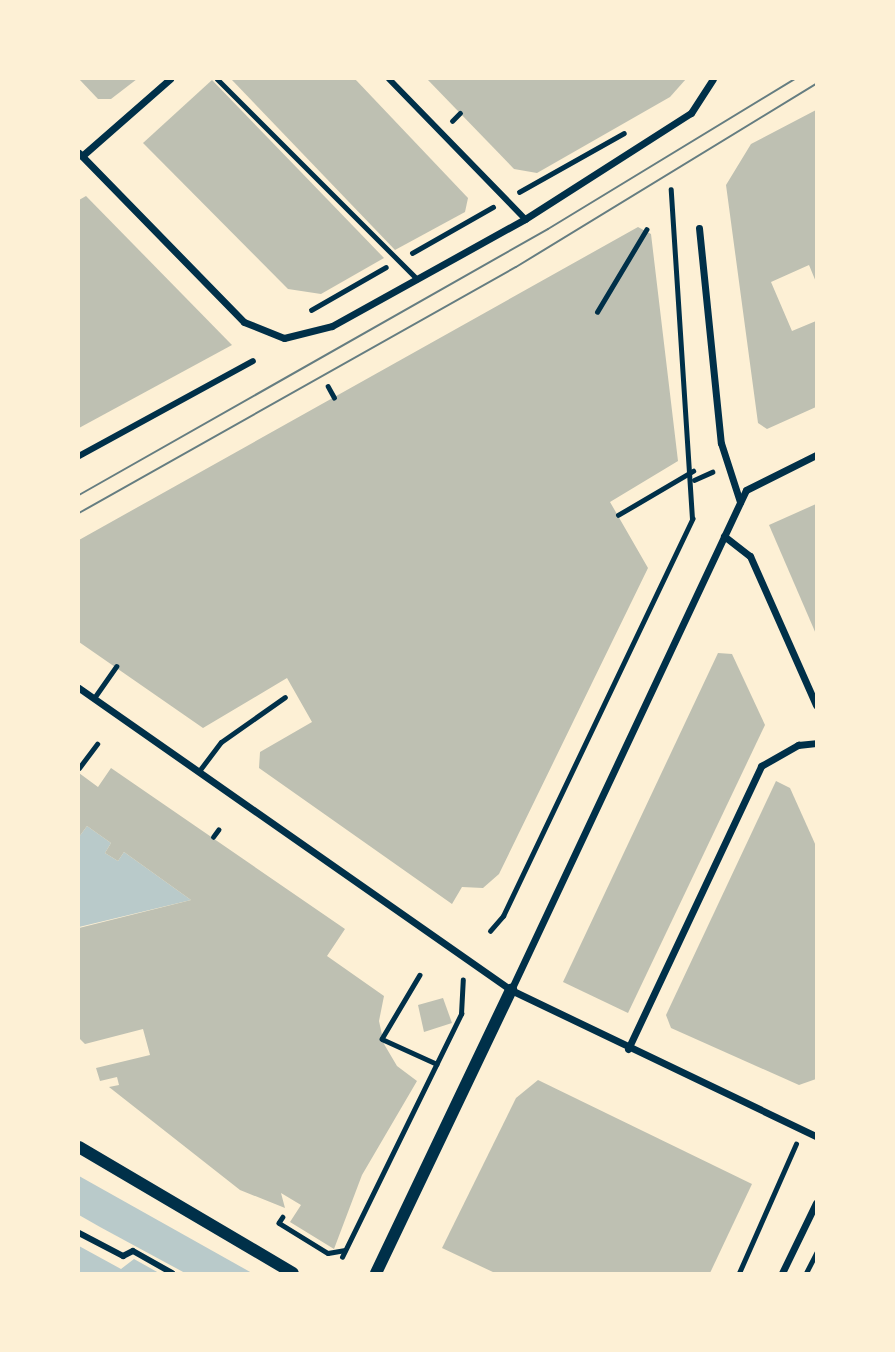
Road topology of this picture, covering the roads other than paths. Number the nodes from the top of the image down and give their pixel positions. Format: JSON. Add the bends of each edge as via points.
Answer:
{"nodes":[{"id":1,"x":170,"y":79,"type":"edge"},
{"id":2,"x":217,"y":79,"type":"edge"},
{"id":3,"x":388,"y":79,"type":"edge"},
{"id":4,"x":713,"y":79,"type":"edge"},
{"id":5,"x":80,"y":156,"type":"edge"},
{"id":6,"x":525,"y":219,"type":"junction"},
{"id":7,"x":699,"y":228,"type":"dead end"},
{"id":8,"x":417,"y":279,"type":"junction"},
{"id":9,"x":253,"y":361,"type":"dead end"},
{"id":10,"x":79,"y":456,"type":"edge"},
{"id":11,"x":816,"y":456,"type":"edge"},
{"id":12,"x":740,"y":502,"type":"junction"},
{"id":13,"x":724,"y":536,"type":"junction"},
{"id":14,"x":116,"y":666,"type":"dead end"},
{"id":15,"x":79,"y":688,"type":"edge"},
{"id":16,"x":285,"y":697,"type":"dead end"},
{"id":17,"x":94,"y":698,"type":"junction"},
{"id":18,"x":816,"y":705,"type":"edge"},
{"id":19,"x":816,"y":743,"type":"edge"},
{"id":20,"x":199,"y":771,"type":"junction"},
{"id":21,"x":511,"y":990,"type":"junction"},
{"id":22,"x":628,"y":1049,"type":"junction"},
{"id":23,"x":816,"y":1136,"type":"edge"},
{"id":24,"x":79,"y":1147,"type":"edge"},
{"id":25,"x":816,"y":1203,"type":"edge"},
{"id":26,"x":79,"y":1233,"type":"edge"},
{"id":27,"x":172,"y":1273,"type":"edge"},
{"id":28,"x":293,"y":1273,"type":"edge"},
{"id":29,"x":376,"y":1273,"type":"edge"},
{"id":30,"x":782,"y":1273,"type":"edge"}],
"edges":[{"from":1,"to":5,"type":"street"},
{"from":2,"to":8,"type":"lane"},
{"from":3,"to":6,"type":"street"},
{"from":4,"to":6,"type":"street","via":[[691,113]]},
{"from":5,"to":8,"type":"street","via":[[261,333],[284,338],[317,332]]},
{"from":6,"to":8,"type":"street"},
{"from":7,"to":12,"type":"street","via":[[721,438]]},
{"from":9,"to":10,"type":"street"},
{"from":11,"to":12,"type":"street","via":[[752,484]]},
{"from":12,"to":13,"type":"street"},
{"from":13,"to":18,"type":"street","via":[[750,556]]},
{"from":13,"to":21,"type":"street"},
{"from":14,"to":17,"type":"lane"},
{"from":15,"to":17,"type":"street"},
{"from":16,"to":20,"type":"lane","via":[[221,742]]},
{"from":17,"to":20,"type":"street"},
{"from":19,"to":22,"type":"street","via":[[799,745],[761,766]]},
{"from":20,"to":21,"type":"street"},
{"from":21,"to":22,"type":"street"},
{"from":21,"to":29,"type":"street"},
{"from":22,"to":23,"type":"street"},
{"from":24,"to":28,"type":"street"},
{"from":25,"to":30,"type":"street"},
{"from":26,"to":27,"type":"street","via":[[123,1256],[133,1251]]}]}
